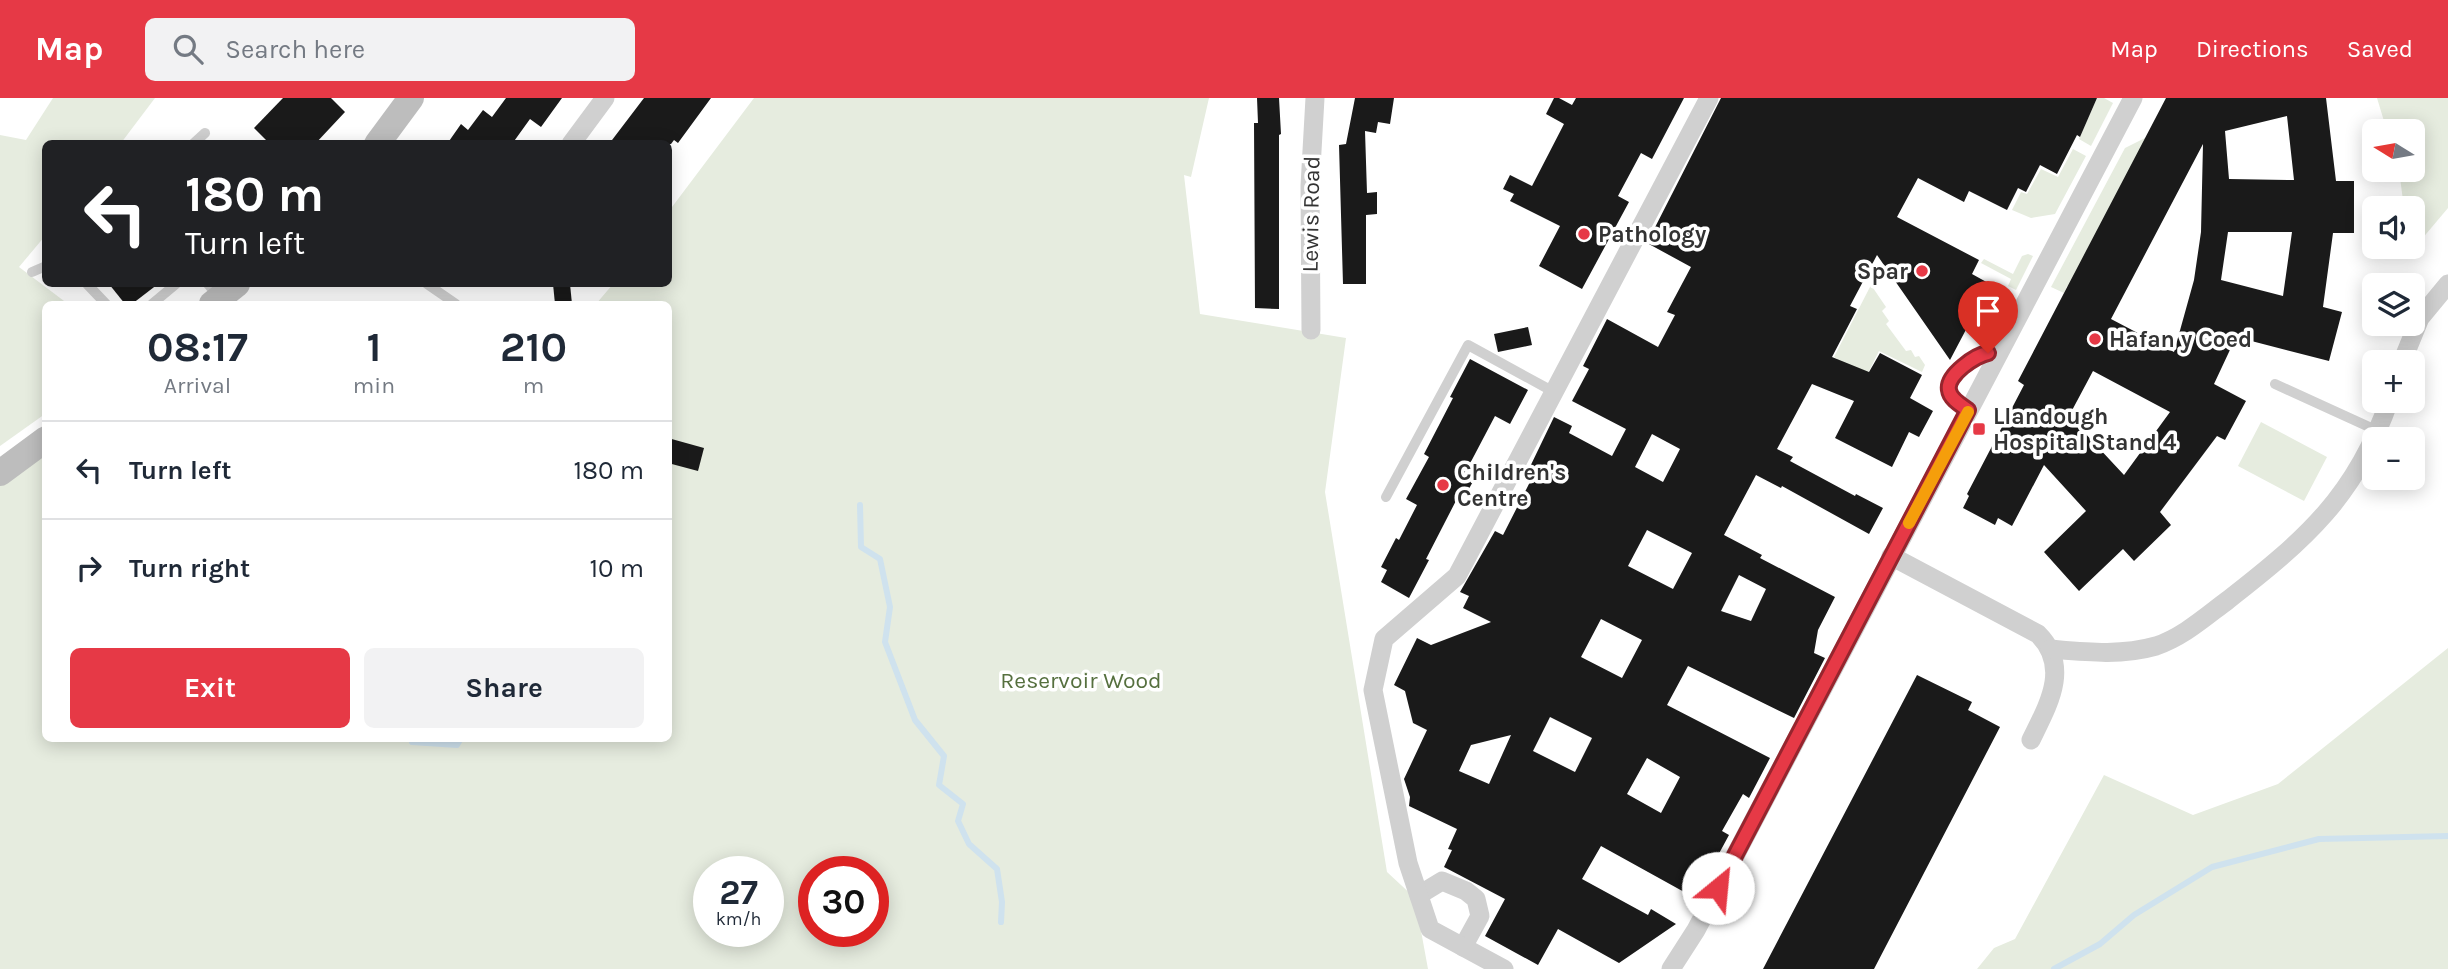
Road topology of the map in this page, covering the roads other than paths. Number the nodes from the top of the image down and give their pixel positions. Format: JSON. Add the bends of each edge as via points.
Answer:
{"nodes":[{"id":1,"x":411,"y":98,"type":"edge"},
{"id":2,"x":605,"y":98,"type":"edge"},
{"id":3,"x":1315,"y":98,"type":"edge"},
{"id":4,"x":1709,"y":98,"type":"edge"},
{"id":5,"x":2133,"y":98,"type":"edge"},
{"id":6,"x":205,"y":133,"type":"dead end"},
{"id":7,"x":197,"y":140,"type":"edge"},
{"id":8,"x":380,"y":140,"type":"edge"},
{"id":9,"x":574,"y":140,"type":"edge"},
{"id":10,"x":42,"y":268,"type":"edge"},
{"id":11,"x":32,"y":272,"type":"dead end"},
{"id":12,"x":2448,"y":284,"type":"edge"},
{"id":13,"x":91,"y":287,"type":"edge"},
{"id":14,"x":172,"y":287,"type":"edge"},
{"id":15,"x":431,"y":287,"type":"edge"},
{"id":16,"x":103,"y":301,"type":"edge"},
{"id":17,"x":156,"y":301,"type":"edge"},
{"id":18,"x":452,"y":301,"type":"edge"},
{"id":19,"x":1311,"y":330,"type":"dead end"},
{"id":20,"x":2407,"y":350,"type":"edge"},
{"id":21,"x":1996,"y":356,"type":"junction"},
{"id":22,"x":2274,"y":384,"type":"dead end"},
{"id":23,"x":1554,"y":392,"type":"junction"},
{"id":24,"x":1968,"y":410,"type":"junction"},
{"id":25,"x":2369,"y":427,"type":"edge"},
{"id":26,"x":42,"y":442,"type":"edge"},
{"id":27,"x":2362,"y":461,"type":"edge"},
{"id":28,"x":0,"y":474,"type":"edge"},
{"id":29,"x":1385,"y":497,"type":"dead end"},
{"id":30,"x":1891,"y":556,"type":"junction"},
{"id":31,"x":2050,"y":649,"type":"junction"},
{"id":32,"x":2031,"y":740,"type":"dead end"},
{"id":33,"x":1419,"y":895,"type":"junction"},
{"id":34,"x":1463,"y":947,"type":"junction"},
{"id":35,"x":1504,"y":969,"type":"edge"},
{"id":36,"x":1671,"y":969,"type":"edge"}],
"edges":[{"from":1,"to":8,"type":"main road"},
{"from":2,"to":9,"type":"street"},
{"from":3,"to":19,"type":"street","name":"Lewis Road"},
{"from":4,"to":23,"type":"street"},
{"from":5,"to":21,"type":"street"},
{"from":6,"to":7,"type":"lane"},
{"from":10,"to":11,"type":"lane"},
{"from":12,"to":20,"type":"street","via":[[2420,318]]},
{"from":13,"to":16,"type":"lane"},
{"from":14,"to":17,"type":"lane"},
{"from":15,"to":18,"type":"lane"},
{"from":21,"to":24,"type":"street"},
{"from":21,"to":24,"type":"lane","via":[[1980,354],[1950,380],[1952,396]]},
{"from":22,"to":25,"type":"lane"},
{"from":23,"to":29,"type":"lane","via":[[1468,345]]},
{"from":23,"to":33,"type":"street","via":[[1457,576],[1384,639],[1377,663],[1373,690],[1408,863]]},
{"from":24,"to":30,"type":"street"},
{"from":26,"to":28,"type":"main road"},
{"from":27,"to":31,"type":"street","via":[[2319,522],[2257,578],[2187,630],[2133,651],[2110,654]]},
{"from":30,"to":31,"type":"street","via":[[2038,634]]},
{"from":30,"to":36,"type":"street","via":[[1696,930]]},
{"from":31,"to":32,"type":"street","via":[[2055,682]]},
{"from":33,"to":34,"type":"street","via":[[1430,929]]},
{"from":33,"to":34,"type":"street","via":[[1442,881],[1476,899],[1480,916]]},
{"from":34,"to":35,"type":"street"}]}
